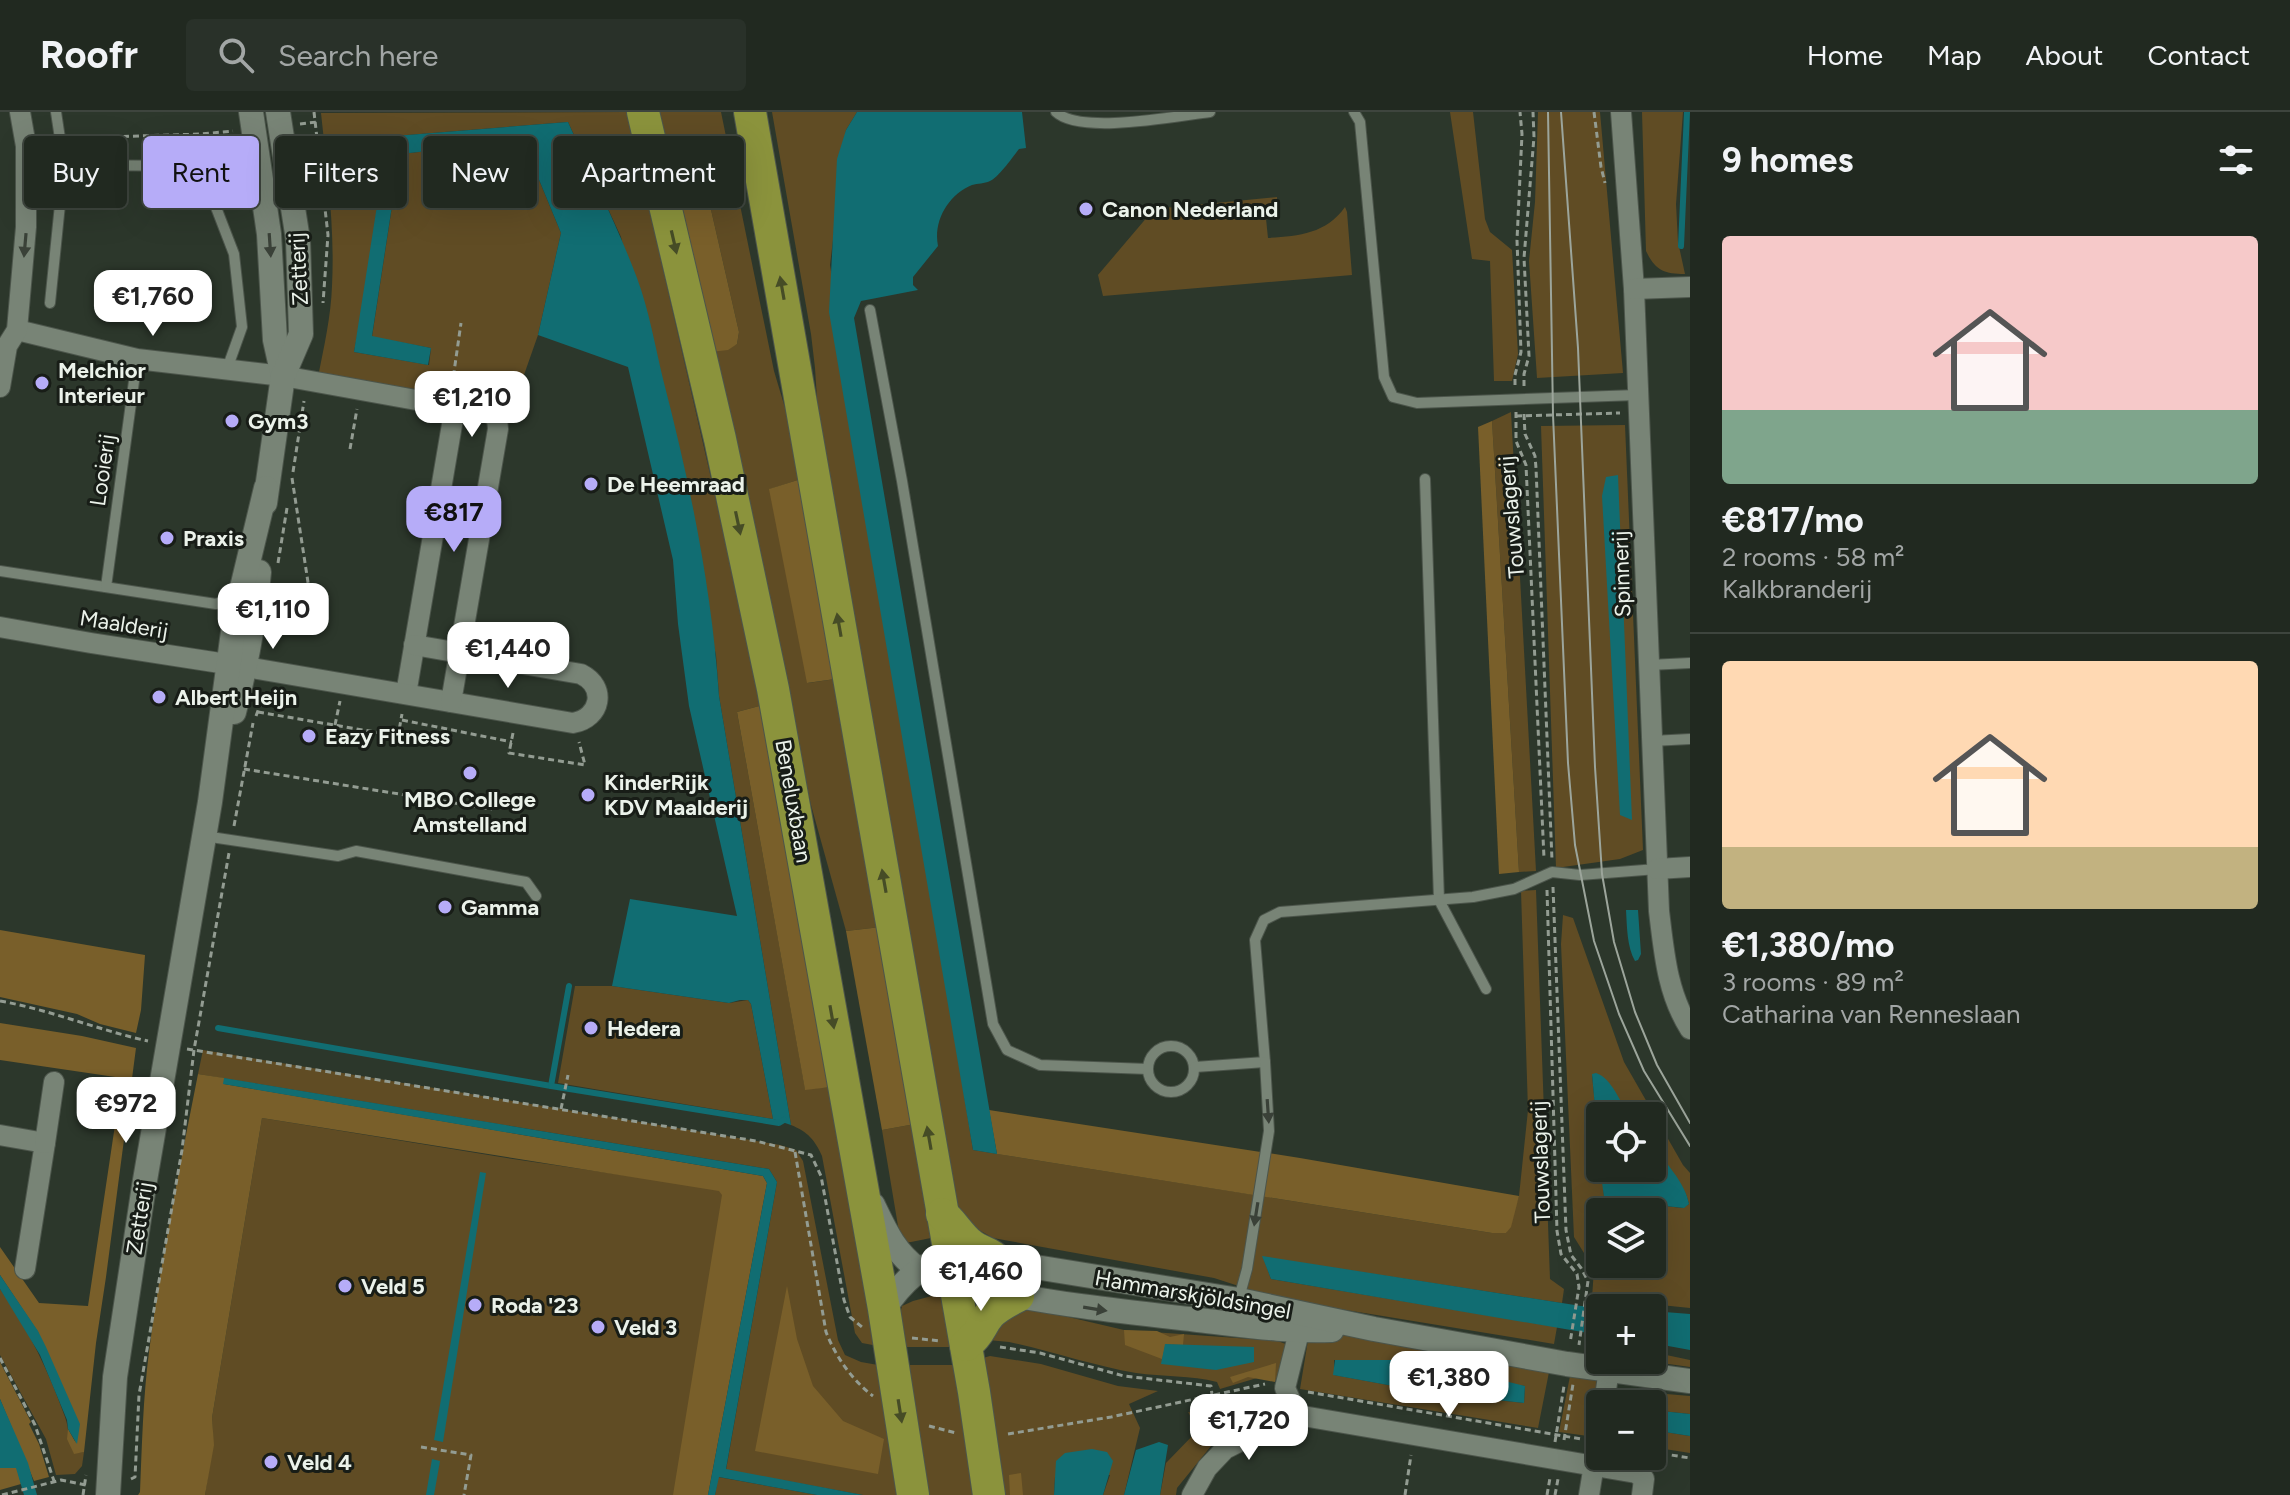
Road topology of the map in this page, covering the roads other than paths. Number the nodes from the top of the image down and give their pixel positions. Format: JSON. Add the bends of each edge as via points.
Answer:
{"nodes":[{"id":1,"x":20,"y":112,"type":"edge"},
{"id":2,"x":56,"y":112,"type":"edge"},
{"id":3,"x":251,"y":112,"type":"edge"},
{"id":4,"x":278,"y":112,"type":"edge"},
{"id":5,"x":643,"y":112,"type":"edge"},
{"id":6,"x":1056,"y":112,"type":"edge"},
{"id":7,"x":1210,"y":112,"type":"edge"},
{"id":8,"x":1354,"y":112,"type":"edge"},
{"id":9,"x":1621,"y":112,"type":"edge"},
{"id":10,"x":750,"y":114,"type":"edge"},
{"id":11,"x":60,"y":136,"type":"edge"},
{"id":12,"x":127,"y":165,"type":"edge"},
{"id":13,"x":60,"y":208,"type":"edge"},
{"id":14,"x":1690,"y":287,"type":"edge"},
{"id":15,"x":1634,"y":289,"type":"junction"},
{"id":16,"x":50,"y":303,"type":"dead end"},
{"id":17,"x":870,"y":310,"type":"dead end"},
{"id":18,"x":8,"y":339,"type":"edge"},
{"id":19,"x":137,"y":359,"type":"junction"},
{"id":20,"x":227,"y":369,"type":"junction"},
{"id":21,"x":283,"y":376,"type":"junction"},
{"id":22,"x":0,"y":387,"type":"edge"},
{"id":23,"x":1638,"y":404,"type":"junction"},
{"id":24,"x":452,"y":406,"type":"junction"},
{"id":25,"x":1425,"y":479,"type":"dead end"},
{"id":26,"x":266,"y":488,"type":"junction"},
{"id":27,"x":0,"y":571,"type":"edge"},
{"id":28,"x":106,"y":587,"type":"junction"},
{"id":29,"x":241,"y":595,"type":"junction"},
{"id":30,"x":0,"y":627,"type":"edge"},
{"id":31,"x":414,"y":645,"type":"junction"},
{"id":32,"x":459,"y":653,"type":"junction"},
{"id":33,"x":1690,"y":663,"type":"edge"},
{"id":34,"x":1649,"y":665,"type":"junction"},
{"id":35,"x":247,"y":667,"type":"junction"},
{"id":36,"x":406,"y":694,"type":"junction"},
{"id":37,"x":451,"y":702,"type":"junction"},
{"id":38,"x":1690,"y":739,"type":"edge"},
{"id":39,"x":1652,"y":741,"type":"junction"},
{"id":40,"x":204,"y":836,"type":"junction"},
{"id":41,"x":1690,"y":867,"type":"edge"},
{"id":42,"x":1657,"y":869,"type":"junction"},
{"id":43,"x":536,"y":896,"type":"dead end"},
{"id":44,"x":1439,"y":900,"type":"junction"},
{"id":45,"x":1486,"y":989,"type":"dead end"},
{"id":46,"x":1690,"y":1029,"type":"edge"},
{"id":47,"x":1265,"y":1062,"type":"junction"},
{"id":48,"x":1195,"y":1067,"type":"junction"},
{"id":49,"x":1148,"y":1069,"type":"junction"},
{"id":50,"x":54,"y":1082,"type":"dead end"},
{"id":51,"x":0,"y":1135,"type":"edge"},
{"id":52,"x":45,"y":1143,"type":"junction"},
{"id":53,"x":859,"y":1176,"type":"junction"},
{"id":54,"x":942,"y":1214,"type":"junction"},
{"id":55,"x":998,"y":1261,"type":"junction"},
{"id":56,"x":25,"y":1269,"type":"dead end"},
{"id":57,"x":919,"y":1270,"type":"junction"},
{"id":58,"x":953,"y":1270,"type":"junction"},
{"id":59,"x":1018,"y":1296,"type":"junction"},
{"id":60,"x":1239,"y":1300,"type":"junction"},
{"id":61,"x":884,"y":1309,"type":"junction"},
{"id":62,"x":1301,"y":1323,"type":"junction"},
{"id":63,"x":966,"y":1345,"type":"junction"},
{"id":64,"x":1586,"y":1366,"type":"edge"},
{"id":65,"x":1643,"y":1374,"type":"edge"},
{"id":66,"x":1690,"y":1381,"type":"edge"},
{"id":67,"x":1297,"y":1415,"type":"junction"},
{"id":68,"x":1586,"y":1465,"type":"edge"},
{"id":69,"x":1593,"y":1470,"type":"edge"},
{"id":70,"x":1618,"y":1470,"type":"edge"},
{"id":71,"x":108,"y":1492,"type":"edge"},
{"id":72,"x":913,"y":1495,"type":"edge"},
{"id":73,"x":989,"y":1495,"type":"edge"},
{"id":74,"x":1192,"y":1495,"type":"edge"},
{"id":75,"x":1589,"y":1495,"type":"edge"},
{"id":76,"x":1642,"y":1495,"type":"edge"}],
"edges":[{"from":1,"to":18,"type":"street","one_way":true,"via":[[26,146],[26,227]]},
{"from":2,"to":11,"type":"lane"},
{"from":3,"to":21,"type":"street","name":"Zetterij","one_way":true},
{"from":4,"to":21,"type":"street","name":"Zetterij","via":[[298,240],[301,334]]},
{"from":5,"to":53,"type":"main road","name":"Beneluxbaan","one_way":true,"via":[[773,689]]},
{"from":6,"to":7,"type":"lane","via":[[1064,119],[1118,124]]},
{"from":8,"to":23,"type":"lane","via":[[1360,122],[1384,377],[1393,397],[1417,403],[1520,399]]},
{"from":9,"to":15,"type":"street","name":"Spinnerij"},
{"from":54,"to":10,"type":"main road","one_way":true},
{"from":12,"to":20,"type":"lane","via":[[200,166],[234,254],[242,327]]},
{"from":13,"to":16,"type":"lane"},
{"from":14,"to":15,"type":"street"},
{"from":15,"to":23,"type":"street","name":"Spinnerij"},
{"from":17,"to":49,"type":"lane","via":[[993,1024],[1007,1050],[1040,1065]]},
{"from":18,"to":19,"type":"street"},
{"from":18,"to":22,"type":"street"},
{"from":19,"to":20,"type":"street"},
{"from":19,"to":28,"type":"lane","name":"Looierij"},
{"from":20,"to":21,"type":"street"},
{"from":21,"to":24,"type":"street"},
{"from":21,"to":26,"type":"street","name":"Zetterij"},
{"from":23,"to":34,"type":"street","name":"Spinnerij"},
{"from":24,"to":31,"type":"street"},
{"from":24,"to":32,"type":"street","via":[[490,413],[498,429]]},
{"from":25,"to":44,"type":"lane"},
{"from":26,"to":29,"type":"street","name":"Zetterij"},
{"from":26,"to":35,"type":"street","name":"Zetterij"},
{"from":27,"to":28,"type":"lane","name":"Maalderij"},
{"from":28,"to":29,"type":"lane","name":"Maalderij","via":[[216,604]]},
{"from":29,"to":35,"type":"street","name":"Zetterij","via":[[235,617]]},
{"from":30,"to":35,"type":"street","name":"Maalderij"},
{"from":31,"to":32,"type":"street"},
{"from":31,"to":36,"type":"street"},
{"from":32,"to":37,"type":"street"},
{"from":32,"to":37,"type":"street","name":"Maalderij","via":[[581,674],[597,689],[597,704],[586,719],[573,723]]},
{"from":33,"to":34,"type":"lane"},
{"from":34,"to":39,"type":"street","name":"Spinnerij"},
{"from":35,"to":36,"type":"street","name":"Maalderij"},
{"from":35,"to":40,"type":"street","name":"Zetterij"},
{"from":36,"to":37,"type":"street","name":"Maalderij"},
{"from":38,"to":39,"type":"lane"},
{"from":39,"to":42,"type":"street","name":"Spinnerij"},
{"from":40,"to":43,"type":"lane","via":[[338,856],[356,851],[526,882]]},
{"from":40,"to":71,"type":"street","name":"Zetterij","via":[[157,1043],[144,1186],[115,1377]]},
{"from":41,"to":42,"type":"street"},
{"from":42,"to":44,"type":"lane","via":[[1548,875],[1514,889]]},
{"from":42,"to":46,"type":"street","name":"Spinnerij","via":[[1670,984]]},
{"from":44,"to":45,"type":"lane"},
{"from":44,"to":47,"type":"lane","via":[[1280,912],[1264,920],[1255,940]]},
{"from":47,"to":48,"type":"lane"},
{"from":47,"to":60,"type":"lane","one_way":true,"via":[[1269,1131]]},
{"from":48,"to":49,"type":"lane","via":[[1188,1053],[1165,1046],[1156,1051]]},
{"from":48,"to":49,"type":"lane","via":[[1190,1084],[1170,1093],[1156,1088]]},
{"from":50,"to":52,"type":"street"},
{"from":51,"to":52,"type":"street"},
{"from":52,"to":56,"type":"street"},
{"from":53,"to":57,"type":"street","via":[[889,1239]]},
{"from":53,"to":61,"type":"main road","name":"Beneluxbaan"},
{"from":54,"to":55,"type":"main road","via":[[973,1248]]},
{"from":54,"to":58,"type":"main road"},
{"from":55,"to":58,"type":"street","name":"Hammarskjöldsingel"},
{"from":55,"to":60,"type":"street","name":"Hammarskjöldsingel"},
{"from":57,"to":58,"type":"street","via":[[936,1262]]},
{"from":57,"to":61,"type":"street"},
{"from":58,"to":59,"type":"street","name":"Hammarskjöldsingel"},
{"from":58,"to":63,"type":"main road"},
{"from":59,"to":62,"type":"street","name":"Hammarskjöldsingel","one_way":true,"via":[[1115,1312]]},
{"from":59,"to":63,"type":"main road","via":[[994,1310]]},
{"from":60,"to":62,"type":"street","name":"Hammarskjöldsingel"},
{"from":61,"to":72,"type":"main road","name":"Beneluxbaan","one_way":true},
{"from":62,"to":64,"type":"street","name":"Hammarskjöldsingel","via":[[1374,1329]]},
{"from":62,"to":67,"type":"street","via":[[1285,1388]]},
{"from":63,"to":73,"type":"main road"},
{"from":65,"to":66,"type":"street","name":"Hammarskjöldsingel"},
{"from":67,"to":68,"type":"street"},
{"from":67,"to":74,"type":"street","via":[[1264,1425],[1225,1449]]},
{"from":69,"to":75,"type":"street"},
{"from":70,"to":76,"type":"street","via":[[1644,1479]]}]}
